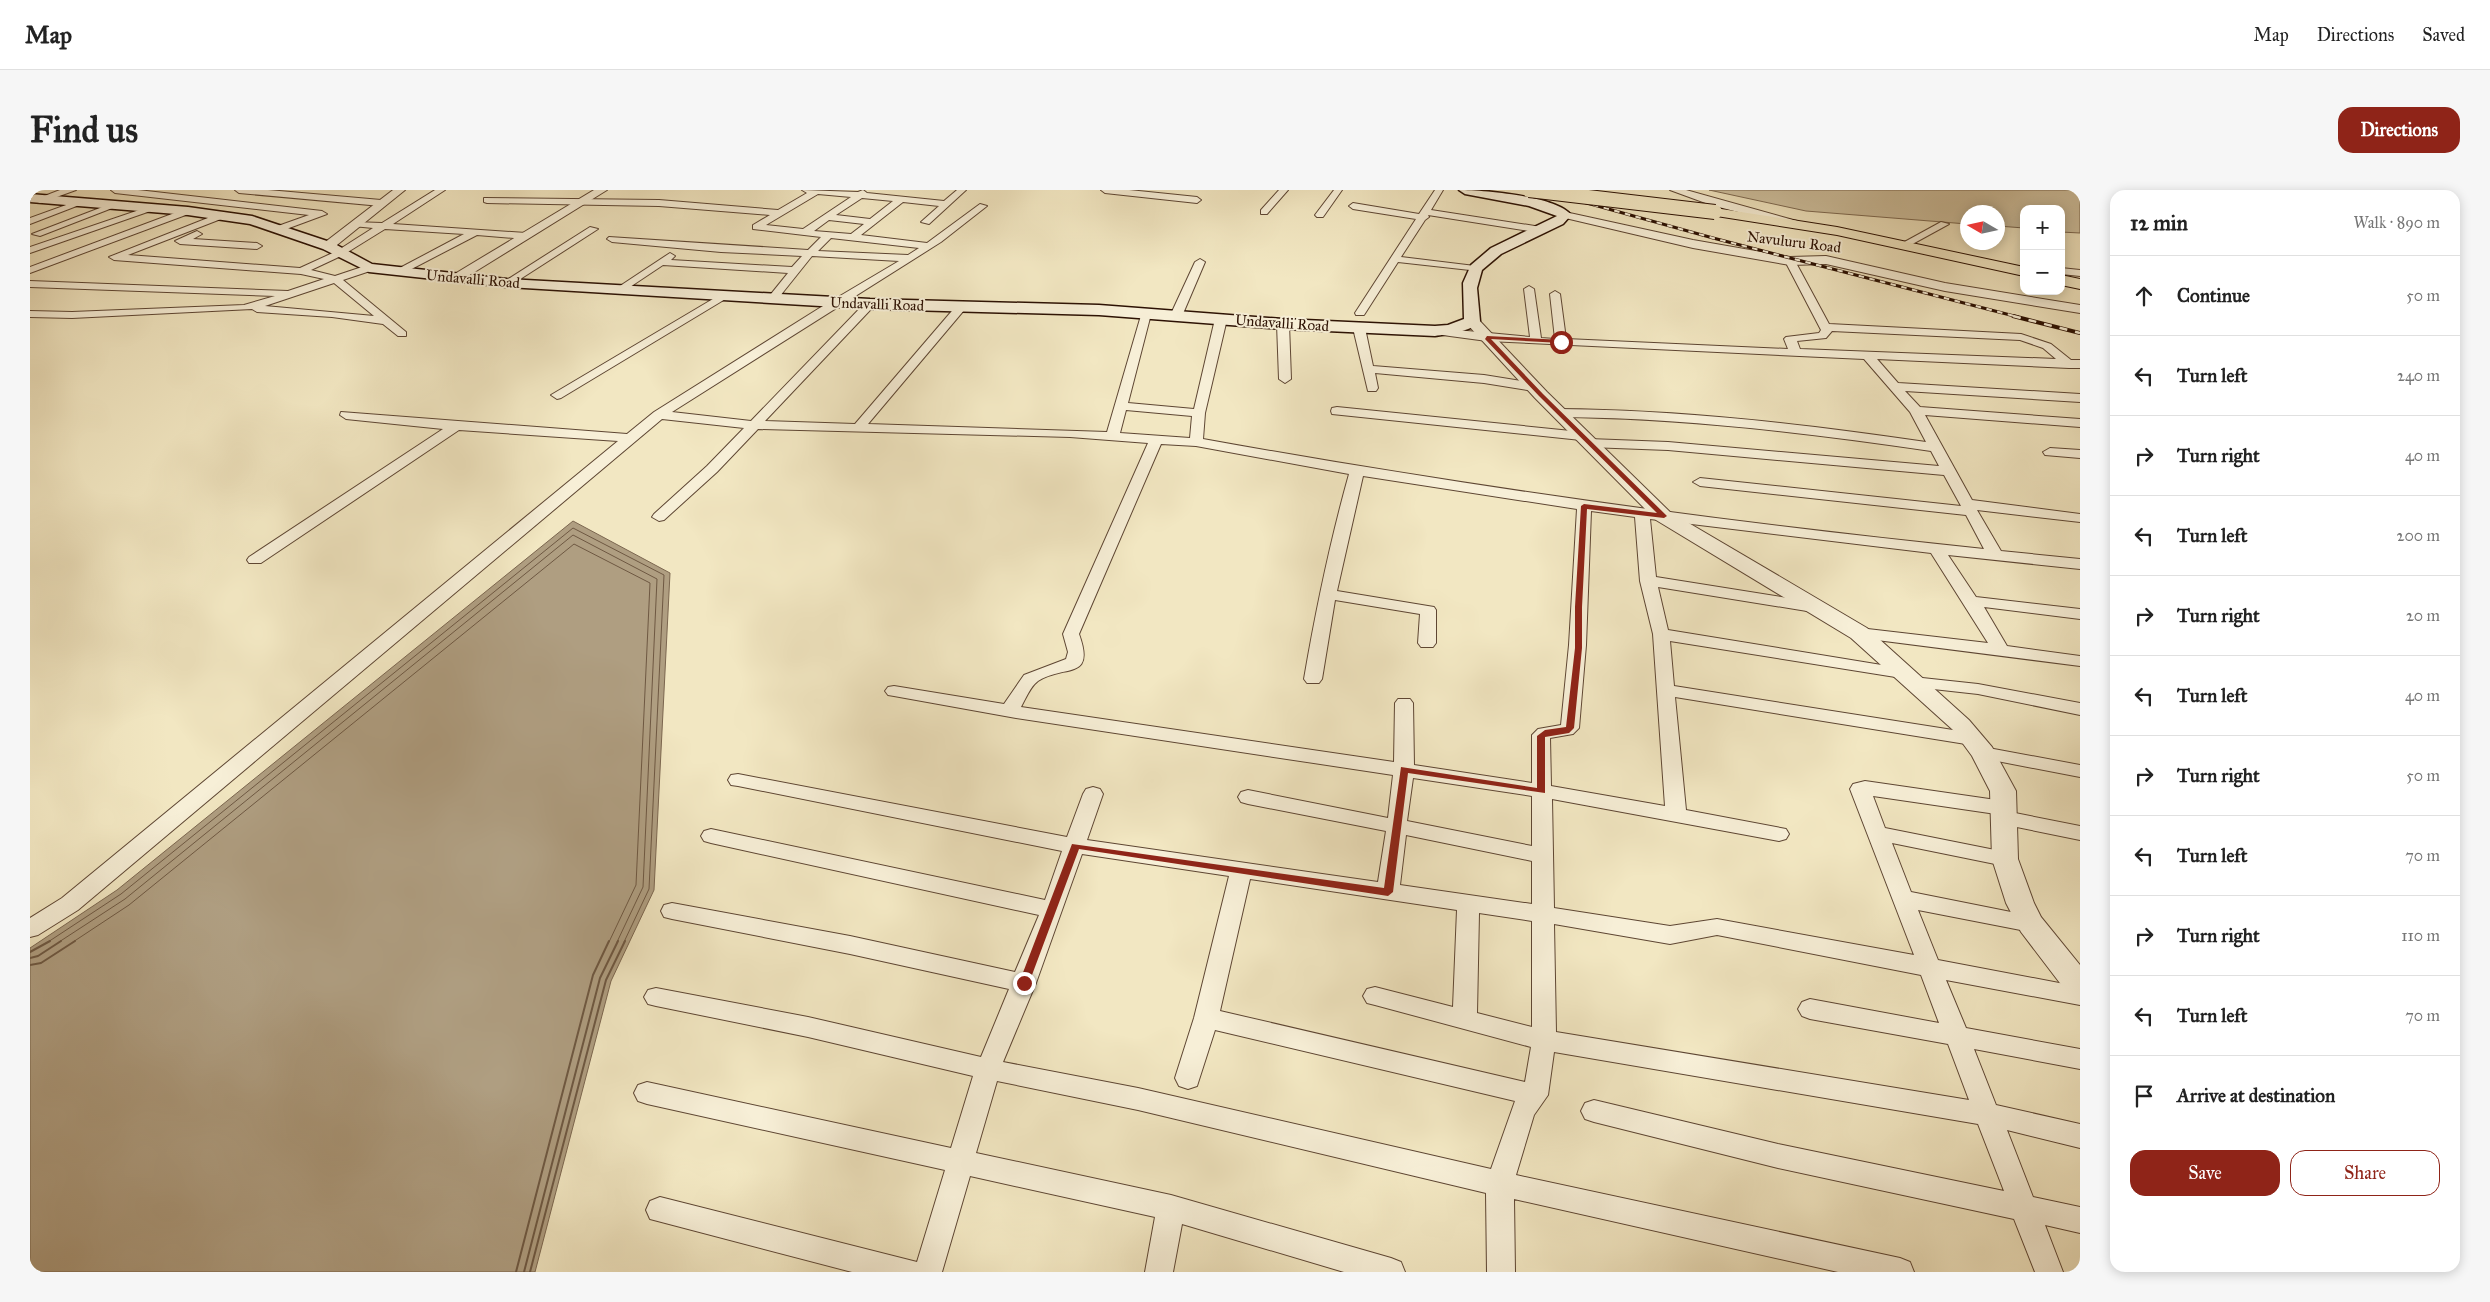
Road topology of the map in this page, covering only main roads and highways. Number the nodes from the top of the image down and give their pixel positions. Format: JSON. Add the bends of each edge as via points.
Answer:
{"nodes":[{"id":1,"x":1465,"y":190,"type":"edge"},
{"id":2,"x":1529,"y":190,"type":"edge"},
{"id":3,"x":116,"y":197,"type":"edge"},
{"id":4,"x":35,"y":199,"type":"edge"},
{"id":5,"x":2020,"y":271,"type":"edge"},
{"id":6,"x":2065,"y":281,"type":"edge"},
{"id":7,"x":2080,"y":284,"type":"edge"}],
"edges":[{"from":1,"to":3,"type":"main road","name":"Undavalli Road","via":[[1554,209],[1565,215],[1490,255],[1475,269],[1471,280],[1472,321],[1434,331],[1052,308],[870,304],[455,278],[368,268],[334,249],[233,213],[154,208]]},
{"from":2,"to":5,"type":"main road","bridge":true,"via":[[1718,209]]},
{"from":3,"to":4,"type":"main road","name":"Undavalli Road","via":[[83,202]]},
{"from":6,"to":7,"type":"main road"}]}
